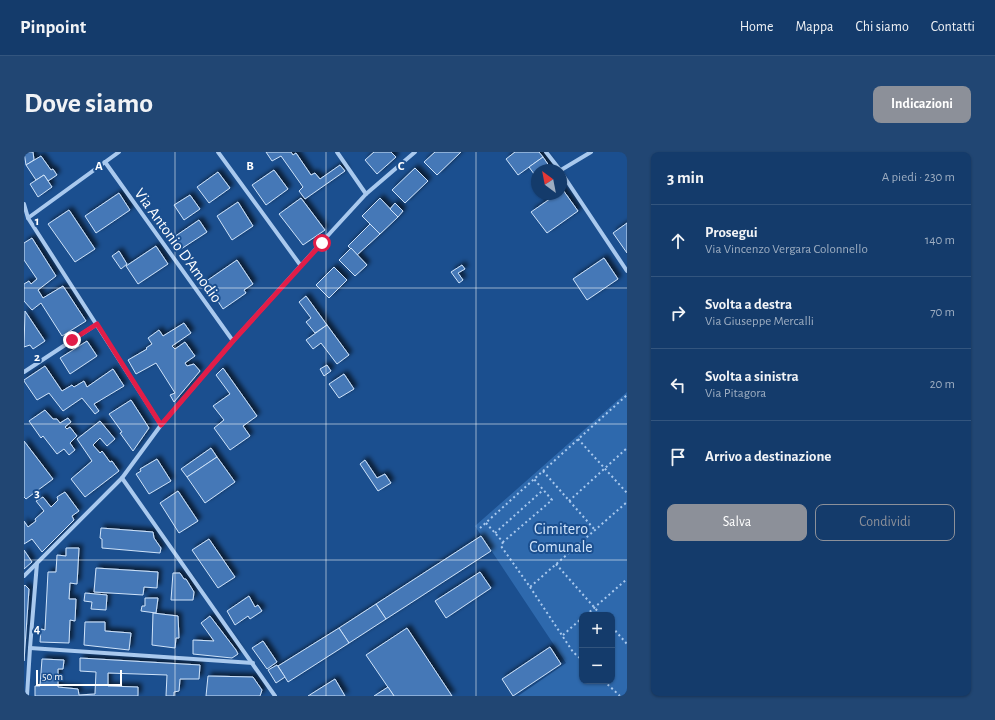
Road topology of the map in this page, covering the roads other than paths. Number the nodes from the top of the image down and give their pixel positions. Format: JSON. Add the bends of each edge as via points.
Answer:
{"nodes":[{"id":1,"x":119,"y":152,"type":"edge"},
{"id":2,"x":218,"y":152,"type":"edge"},
{"id":3,"x":337,"y":152,"type":"edge"},
{"id":4,"x":415,"y":152,"type":"edge"},
{"id":5,"x":546,"y":152,"type":"edge"},
{"id":6,"x":591,"y":152,"type":"edge"},
{"id":7,"x":105,"y":162,"type":"junction"},
{"id":8,"x":555,"y":164,"type":"edge"},
{"id":9,"x":567,"y":167,"type":"edge"},
{"id":10,"x":567,"y":180,"type":"edge"},
{"id":11,"x":366,"y":194,"type":"junction"},
{"id":12,"x":24,"y":204,"type":"edge"},
{"id":13,"x":24,"y":211,"type":"edge"},
{"id":14,"x":28,"y":218,"type":"junction"},
{"id":15,"x":301,"y":266,"type":"junction"},
{"id":16,"x":627,"y":270,"type":"edge"},
{"id":17,"x":97,"y":324,"type":"junction"},
{"id":18,"x":233,"y":341,"type":"junction"},
{"id":19,"x":24,"y":372,"type":"edge"},
{"id":20,"x":161,"y":425,"type":"junction"},
{"id":21,"x":122,"y":478,"type":"junction"},
{"id":22,"x":37,"y":563,"type":"junction"},
{"id":23,"x":24,"y":576,"type":"edge"},
{"id":24,"x":30,"y":648,"type":"junction"},
{"id":25,"x":253,"y":663,"type":"junction"},
{"id":26,"x":27,"y":696,"type":"edge"},
{"id":27,"x":276,"y":696,"type":"edge"}],
"edges":[{"from":1,"to":7,"type":"street"},
{"from":2,"to":15,"type":"street"},
{"from":3,"to":11,"type":"street"},
{"from":4,"to":11,"type":"street"},
{"from":5,"to":8,"type":"street"},
{"from":6,"to":9,"type":"street"},
{"from":7,"to":14,"type":"street"},
{"from":7,"to":18,"type":"street","name":"Via Antonio D'Amodio"},
{"from":10,"to":16,"type":"street"},
{"from":11,"to":15,"type":"street"},
{"from":12,"to":13,"type":"street"},
{"from":13,"to":14,"type":"street"},
{"from":14,"to":17,"type":"street"},
{"from":15,"to":18,"type":"street"},
{"from":17,"to":19,"type":"street"},
{"from":17,"to":20,"type":"street"},
{"from":18,"to":20,"type":"street"},
{"from":20,"to":21,"type":"street"},
{"from":21,"to":22,"type":"street"},
{"from":21,"to":25,"type":"street"},
{"from":22,"to":23,"type":"street"},
{"from":22,"to":24,"type":"street"},
{"from":24,"to":25,"type":"street"},
{"from":24,"to":26,"type":"street"},
{"from":25,"to":27,"type":"street"}]}
